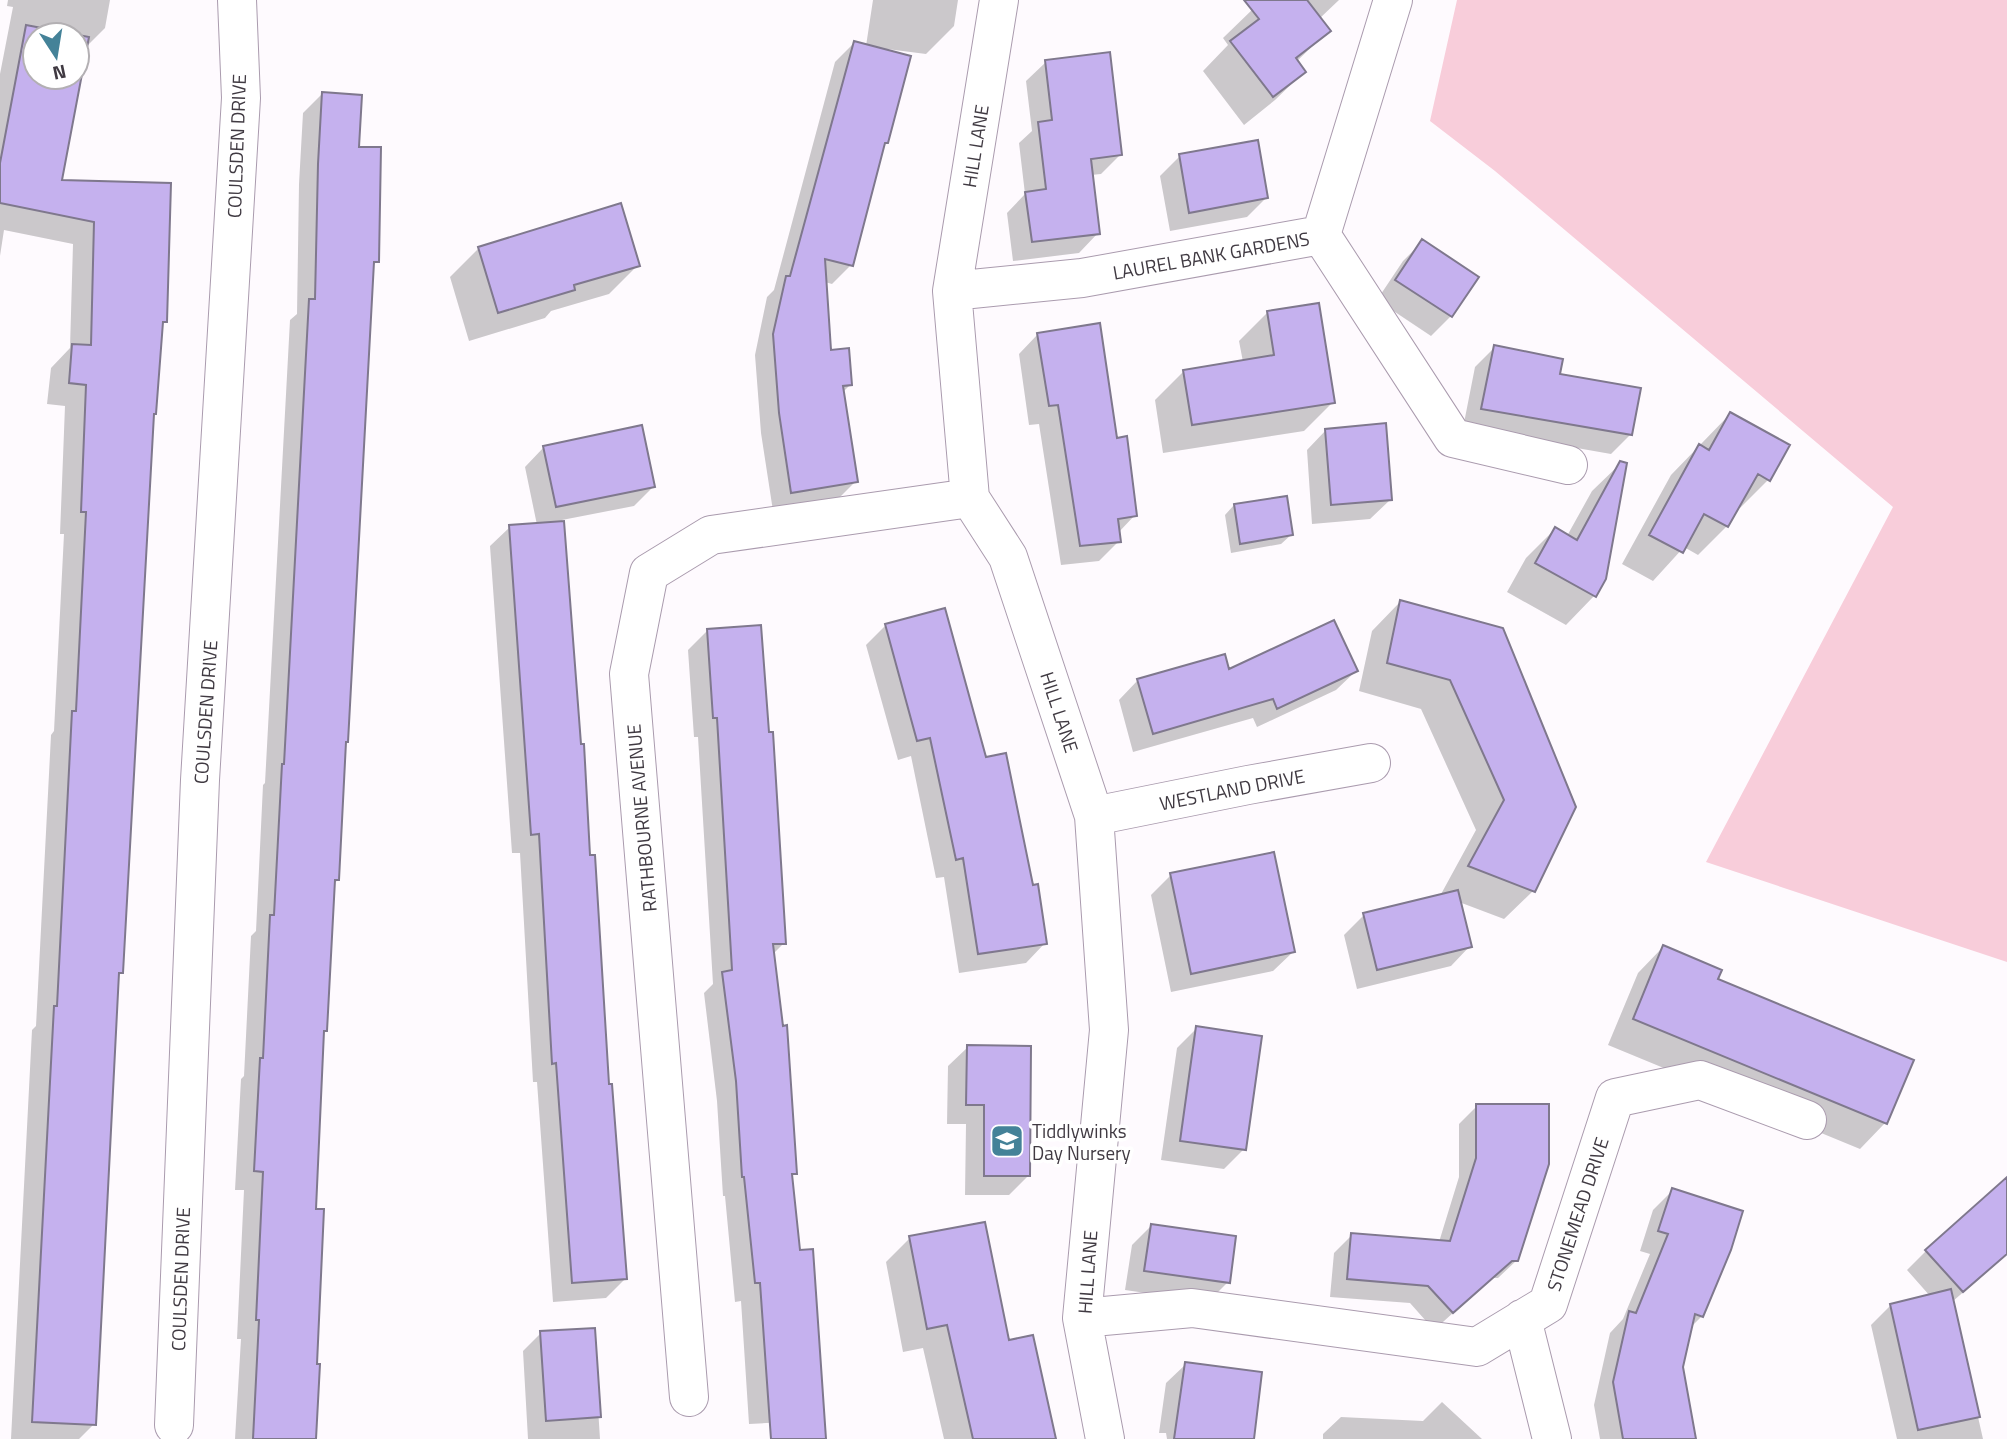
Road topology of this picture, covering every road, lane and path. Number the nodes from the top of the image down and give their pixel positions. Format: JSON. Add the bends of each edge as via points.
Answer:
{"nodes":[{"id":1,"x":237,"y":0,"type":"edge"},
{"id":2,"x":999,"y":0,"type":"edge"},
{"id":3,"x":1393,"y":0,"type":"edge"},
{"id":4,"x":1321,"y":235,"type":"junction"},
{"id":5,"x":952,"y":291,"type":"junction"},
{"id":6,"x":1568,"y":465,"type":"dead end"},
{"id":7,"x":970,"y":498,"type":"junction"},
{"id":8,"x":1371,"y":764,"type":"dead end"},
{"id":9,"x":1094,"y":816,"type":"junction"},
{"id":10,"x":1807,"y":1120,"type":"dead end"},
{"id":11,"x":1082,"y":1318,"type":"junction"},
{"id":12,"x":1522,"y":1319,"type":"junction"},
{"id":13,"x":689,"y":1397,"type":"dead end"},
{"id":14,"x":174,"y":1425,"type":"dead end"},
{"id":15,"x":1105,"y":1439,"type":"edge"},
{"id":16,"x":1552,"y":1439,"type":"edge"}],
"edges":[{"from":1,"to":14,"type":"street","name":"COULSDEN DRIVE","via":[[241,98],[200,780]]},
{"from":2,"to":5,"type":"street","name":"HILL LANE"},
{"from":3,"to":4,"type":"street"},
{"from":4,"to":5,"type":"street","name":"LAUREL BANK GARDENS","via":[[1082,278]]},
{"from":4,"to":6,"type":"street","name":"LAUREL BANK GARDENS","via":[[1453,438]]},
{"from":5,"to":7,"type":"street","name":"HILL LANE"},
{"from":7,"to":9,"type":"street","name":"HILL LANE","via":[[1008,557]]},
{"from":7,"to":13,"type":"street","name":"RATHBOURNE AVENUE","via":[[711,536],[649,573],[629,674]]},
{"from":8,"to":9,"type":"street","name":"WESTLAND DRIVE"},
{"from":9,"to":11,"type":"street","name":"HILL LANE","via":[[1109,1030]]},
{"from":10,"to":12,"type":"street","name":"STONEMEAD DRIVE","via":[[1700,1080],[1615,1098],[1549,1304]]},
{"from":11,"to":12,"type":"street","name":"STONEMEAD DRIVE","via":[[1192,1308],[1477,1347]]},
{"from":11,"to":15,"type":"street","name":"HILL LANE"},
{"from":12,"to":16,"type":"street"}]}
